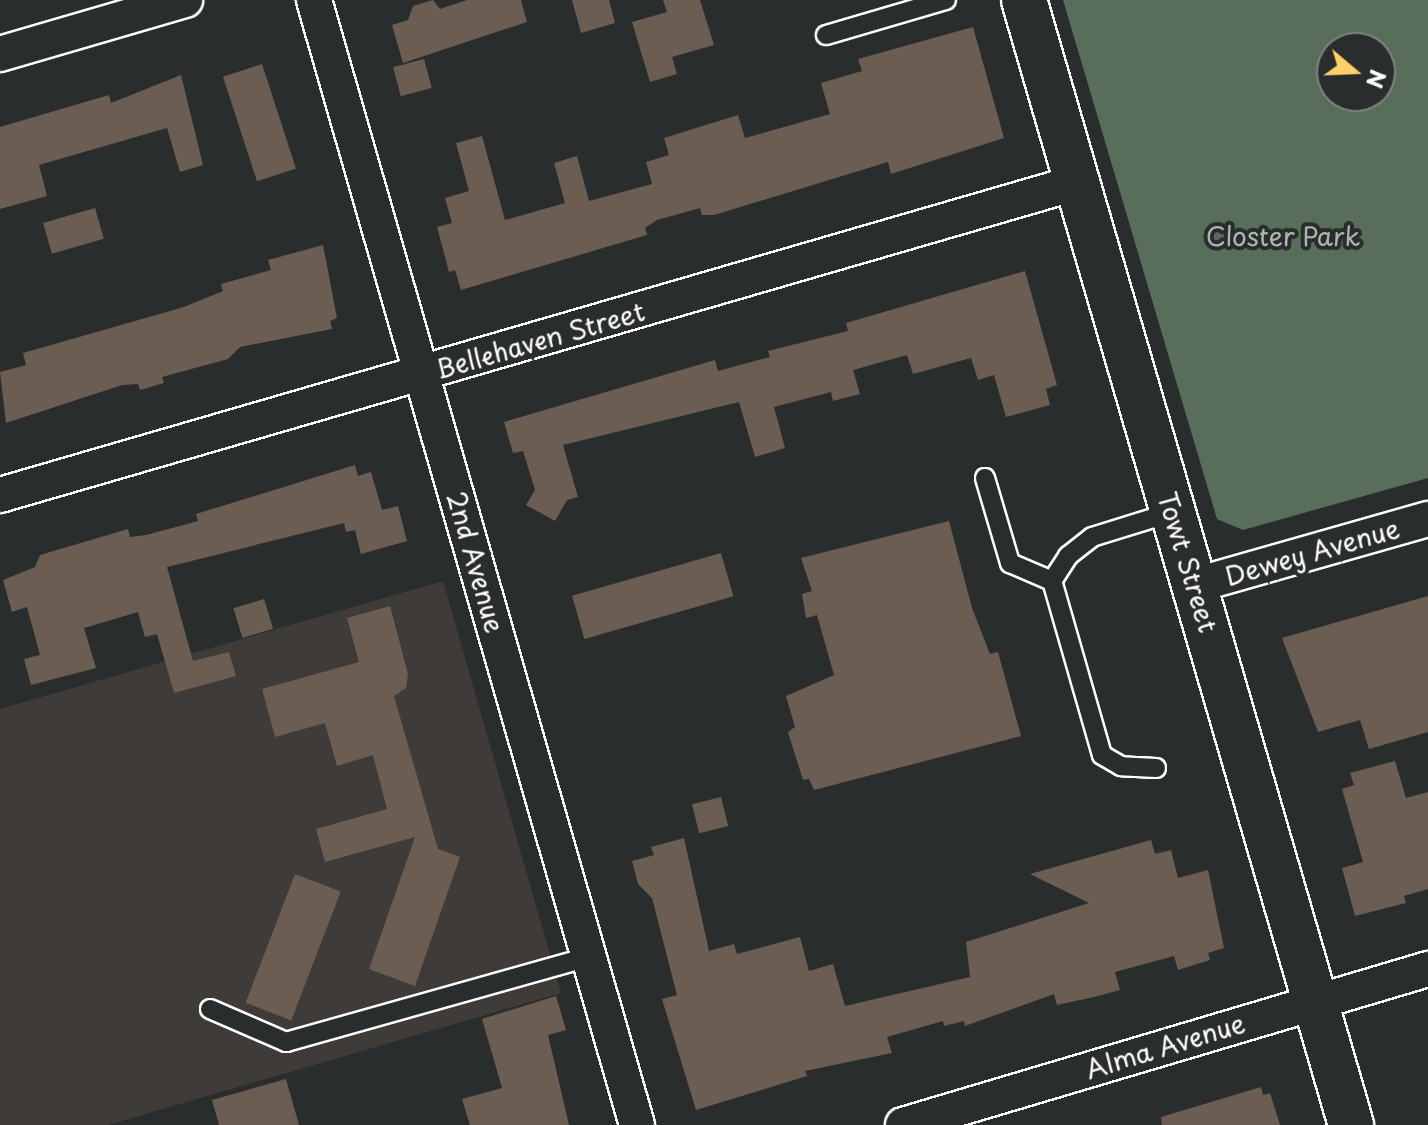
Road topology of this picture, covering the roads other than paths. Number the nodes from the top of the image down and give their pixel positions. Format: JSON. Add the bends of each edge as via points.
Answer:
{"nodes":[{"id":1,"x":185,"y":0,"type":"edge"},
{"id":2,"x":314,"y":0,"type":"edge"},
{"id":3,"x":946,"y":0,"type":"edge"},
{"id":4,"x":1024,"y":0,"type":"edge"},
{"id":5,"x":826,"y":35,"type":"dead end"},
{"id":6,"x":0,"y":54,"type":"edge"},
{"id":7,"x":1079,"y":182,"type":"junction"},
{"id":8,"x":421,"y":374,"type":"junction"},
{"id":9,"x":985,"y":478,"type":"dead end"},
{"id":10,"x":0,"y":495,"type":"edge"},
{"id":11,"x":1173,"y":512,"type":"junction"},
{"id":12,"x":1428,"y":519,"type":"edge"},
{"id":13,"x":1052,"y":581,"type":"junction"},
{"id":14,"x":1196,"y":585,"type":"junction"},
{"id":15,"x":1156,"y":768,"type":"dead end"},
{"id":16,"x":589,"y":957,"type":"junction"},
{"id":17,"x":1428,"y":969,"type":"edge"},
{"id":18,"x":1315,"y":1001,"type":"junction"},
{"id":19,"x":210,"y":1009,"type":"dead end"},
{"id":20,"x":637,"y":1125,"type":"edge"},
{"id":21,"x":903,"y":1125,"type":"edge"},
{"id":22,"x":1351,"y":1125,"type":"edge"}],
"edges":[{"from":1,"to":6,"type":"street"},
{"from":2,"to":8,"type":"street","name":"2nd Avenue"},
{"from":3,"to":5,"type":"lane"},
{"from":4,"to":7,"type":"street","name":"Towt Street"},
{"from":7,"to":8,"type":"street","name":"Bellehaven Street"},
{"from":7,"to":11,"type":"street","name":"Towt Street"},
{"from":8,"to":10,"type":"street","name":"Bellehaven Street"},
{"from":8,"to":16,"type":"street","name":"2nd Avenue"},
{"from":9,"to":13,"type":"lane","via":[[1010,563]]},
{"from":11,"to":13,"type":"lane","via":[[1092,537],[1068,556]]},
{"from":11,"to":14,"type":"street","name":"Towt Street"},
{"from":12,"to":14,"type":"street","name":"Dewey Avenue"},
{"from":13,"to":15,"type":"lane","via":[[1097,746],[1121,766]]},
{"from":14,"to":18,"type":"street","name":"Towt Street"},
{"from":16,"to":19,"type":"lane","via":[[286,1042]]},
{"from":16,"to":20,"type":"street","name":"2nd Avenue"},
{"from":17,"to":18,"type":"street","name":"Alma Avenue"},
{"from":18,"to":21,"type":"street","name":"Alma Avenue"},
{"from":18,"to":22,"type":"street","name":"Towt Street"}]}
